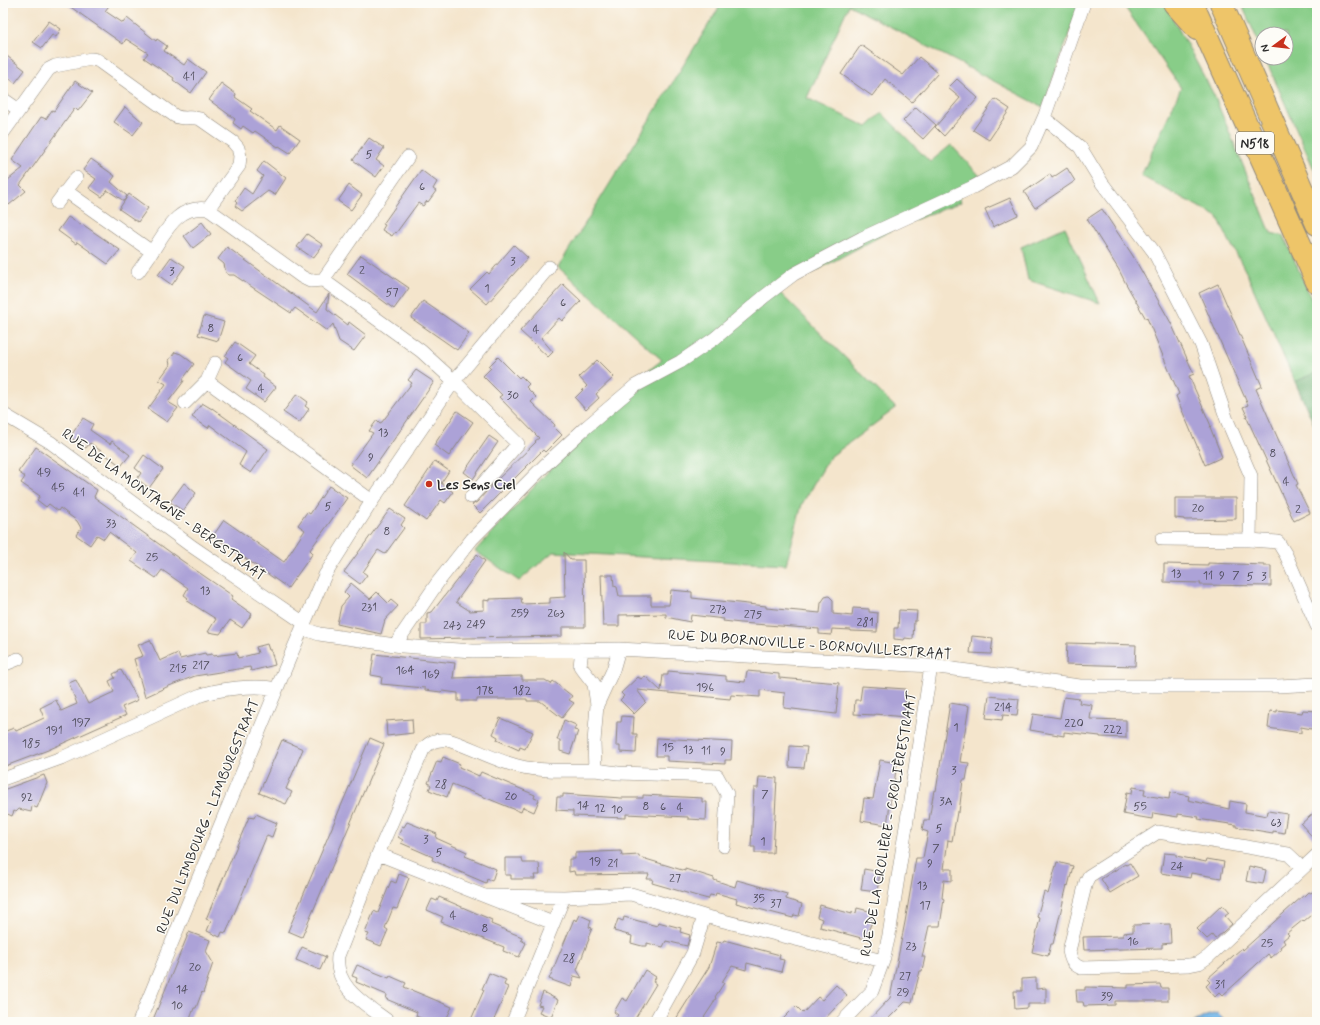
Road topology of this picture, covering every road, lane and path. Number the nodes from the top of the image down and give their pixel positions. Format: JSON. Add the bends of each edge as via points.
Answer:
{"nodes":[{"id":1,"x":1084,"y":3,"type":"edge"},
{"id":2,"x":1174,"y":3,"type":"edge"},
{"id":3,"x":1192,"y":3,"type":"edge"},
{"id":4,"x":1221,"y":3,"type":"edge"},
{"id":5,"x":1228,"y":13,"type":"edge"},
{"id":6,"x":1209,"y":41,"type":"junction"},
{"id":7,"x":3,"y":99,"type":"edge"},
{"id":8,"x":18,"y":110,"type":"junction"},
{"id":9,"x":1044,"y":118,"type":"junction"},
{"id":10,"x":3,"y":133,"type":"edge"},
{"id":11,"x":408,"y":157,"type":"dead end"},
{"id":12,"x":76,"y":178,"type":"dead end"},
{"id":13,"x":66,"y":191,"type":"junction"},
{"id":14,"x":57,"y":203,"type":"dead end"},
{"id":15,"x":208,"y":209,"type":"junction"},
{"id":16,"x":1317,"y":224,"type":"edge"},
{"id":17,"x":152,"y":252,"type":"junction"},
{"id":18,"x":549,"y":267,"type":"dead end"},
{"id":19,"x":138,"y":272,"type":"dead end"},
{"id":20,"x":323,"y":280,"type":"junction"},
{"id":21,"x":1317,"y":282,"type":"edge"},
{"id":22,"x":214,"y":363,"type":"dead end"},
{"id":23,"x":207,"y":381,"type":"junction"},
{"id":24,"x":454,"y":381,"type":"junction"},
{"id":25,"x":185,"y":403,"type":"dead end"},
{"id":26,"x":3,"y":414,"type":"edge"},
{"id":27,"x":471,"y":497,"type":"dead end"},
{"id":28,"x":372,"y":501,"type":"junction"},
{"id":29,"x":1162,"y":539,"type":"dead end"},
{"id":30,"x":1250,"y":540,"type":"junction"},
{"id":31,"x":303,"y":625,"type":"junction"},
{"id":32,"x":1317,"y":626,"type":"edge"},
{"id":33,"x":394,"y":645,"type":"junction"},
{"id":34,"x":582,"y":649,"type":"junction"},
{"id":35,"x":619,"y":649,"type":"junction"},
{"id":36,"x":18,"y":659,"type":"dead end"},
{"id":37,"x":3,"y":664,"type":"edge"},
{"id":38,"x":931,"y":666,"type":"junction"},
{"id":39,"x":1317,"y":684,"type":"edge"},
{"id":40,"x":276,"y":689,"type":"junction"},
{"id":41,"x":597,"y":705,"type":"junction"},
{"id":42,"x":595,"y":770,"type":"junction"},
{"id":43,"x":3,"y":779,"type":"edge"},
{"id":44,"x":724,"y":846,"type":"dead end"},
{"id":45,"x":378,"y":854,"type":"junction"},
{"id":46,"x":1317,"y":855,"type":"edge"},
{"id":47,"x":1303,"y":868,"type":"junction"},
{"id":48,"x":486,"y":896,"type":"junction"},
{"id":49,"x":564,"y":897,"type":"junction"},
{"id":50,"x":704,"y":916,"type":"junction"},
{"id":51,"x":553,"y":923,"type":"junction"},
{"id":52,"x":883,"y":961,"type":"junction"},
{"id":53,"x":139,"y":1022,"type":"edge"},
{"id":54,"x":389,"y":1022,"type":"edge"},
{"id":55,"x":513,"y":1022,"type":"edge"},
{"id":56,"x":656,"y":1022,"type":"edge"},
{"id":57,"x":842,"y":1022,"type":"edge"}],
"edges":[{"from":1,"to":9,"type":"street"},
{"from":2,"to":6,"type":"highway"},
{"from":3,"to":6,"type":"highway","number":"N518"},
{"from":4,"to":5,"type":"highway","number":"N518"},
{"from":5,"to":16,"type":"highway","number":"N518"},
{"from":6,"to":21,"type":"highway","number":"N518"},
{"from":7,"to":8,"type":"street"},
{"from":8,"to":10,"type":"street"},
{"from":8,"to":15,"type":"street","via":[[52,67],[90,59],[97,60],[175,116],[200,119],[236,145],[240,156],[239,166]]},
{"from":9,"to":30,"type":"street","via":[[1080,147],[1102,183],[1154,252],[1201,344],[1227,420],[1251,476]]},
{"from":9,"to":33,"type":"street","via":[[1031,147],[1012,166],[973,187],[862,238],[794,274],[714,339],[680,362],[636,386],[545,465],[472,539]]},
{"from":11,"to":20,"type":"street"},
{"from":12,"to":13,"type":"street"},
{"from":13,"to":14,"type":"street"},
{"from":13,"to":17,"type":"street"},
{"from":15,"to":17,"type":"street","via":[[183,213],[177,217]]},
{"from":15,"to":20,"type":"street","via":[[302,277],[310,281]]},
{"from":17,"to":19,"type":"street"},
{"from":18,"to":24,"type":"street","name":"RUE DU LIMBOURG - LIMBURGSTRAAT"},
{"from":20,"to":24,"type":"street","via":[[394,330]]},
{"from":22,"to":23,"type":"street"},
{"from":23,"to":25,"type":"street"},
{"from":23,"to":28,"type":"street"},
{"from":24,"to":27,"type":"street","via":[[518,444]]},
{"from":24,"to":28,"type":"street","name":"RUE DU LIMBOURG - LIMBURGSTRAAT"},
{"from":26,"to":31,"type":"street","name":"RUE DE LA MONTAGNE - BERGSTRAAT","via":[[55,445]]},
{"from":28,"to":31,"type":"street","name":"RUE DU LIMBOURG - LIMBURGSTRAAT","via":[[325,575]]},
{"from":29,"to":30,"type":"street"},
{"from":30,"to":32,"type":"street","via":[[1278,542],[1282,546]]},
{"from":31,"to":33,"type":"street","name":"RUE DU BORNOVILLE - BORNOVILLESTRAAT","via":[[319,634]]},
{"from":31,"to":40,"type":"street","name":"RUE DU LIMBOURG - LIMBURGSTRAAT"},
{"from":33,"to":34,"type":"street","name":"RUE DU BORNOVILLE - BORNOVILLESTRAAT","via":[[473,651]]},
{"from":34,"to":35,"type":"street","name":"RUE DU BORNOVILLE - BORNOVILLESTRAAT"},
{"from":34,"to":41,"type":"street","via":[[580,666],[594,684]]},
{"from":35,"to":38,"type":"street","name":"RUE DU BORNOVILLE - BORNOVILLESTRAAT"},
{"from":35,"to":41,"type":"street","via":[[613,670]]},
{"from":36,"to":37,"type":"street"},
{"from":38,"to":39,"type":"street","name":"RUE DU BORNOVILLE - BORNOVILLESTRAAT","via":[[1080,686]]},
{"from":38,"to":52,"type":"street","name":"RUE DE LA CROLIÈRE - CROLIÈRESTRAAT"},
{"from":40,"to":43,"type":"street","via":[[256,688],[205,694],[59,759]]},
{"from":40,"to":53,"type":"street","name":"RUE DU LIMBOURG - LIMBURGSTRAAT"},
{"from":41,"to":42,"type":"street"},
{"from":42,"to":44,"type":"street","via":[[716,776],[727,794]]},
{"from":42,"to":45,"type":"street","via":[[523,767],[448,740],[431,742],[423,750]]},
{"from":45,"to":48,"type":"street"},
{"from":45,"to":54,"type":"street","via":[[340,950],[338,965],[342,979],[350,992]]},
{"from":46,"to":47,"type":"street"},
{"from":47,"to":47,"type":"street","via":[[1288,854],[1158,832],[1089,876],[1069,951],[1071,961],[1081,968],[1199,963]]},
{"from":48,"to":49,"type":"street"},
{"from":48,"to":51,"type":"street"},
{"from":49,"to":50,"type":"street","via":[[632,894]]},
{"from":49,"to":51,"type":"street"},
{"from":50,"to":52,"type":"street"},
{"from":50,"to":56,"type":"street","via":[[693,953]]},
{"from":51,"to":55,"type":"street"},
{"from":52,"to":57,"type":"street","name":"RUE DE LA CROLIÈRE - CROLIÈRESTRAAT","via":[[872,991]]}]}
